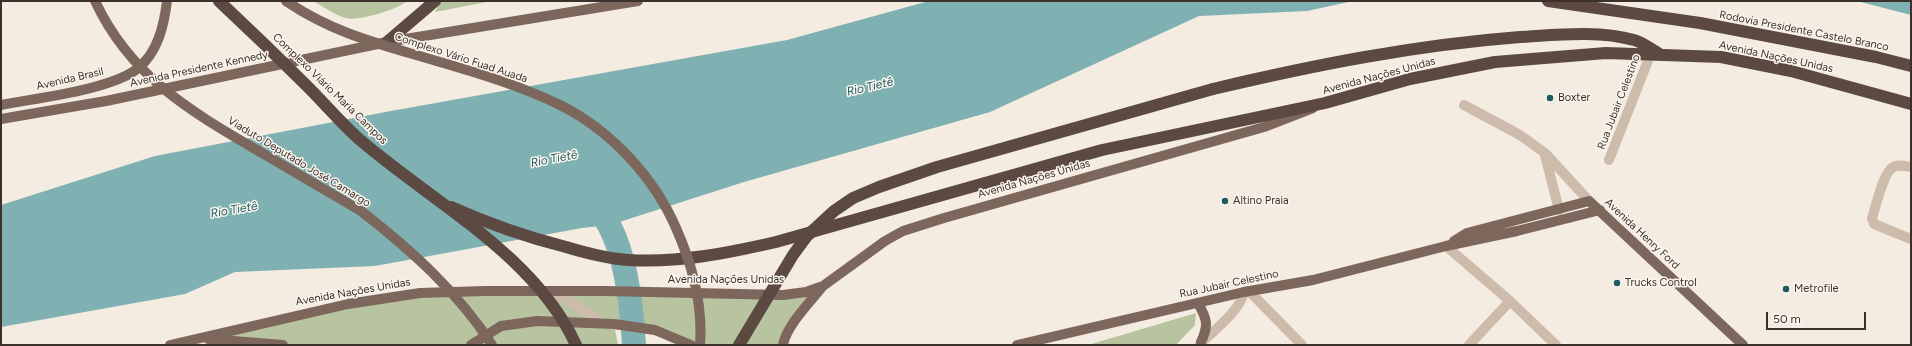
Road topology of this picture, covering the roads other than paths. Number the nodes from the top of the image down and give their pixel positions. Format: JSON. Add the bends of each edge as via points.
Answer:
{"nodes":[{"id":1,"x":95,"y":1,"type":"edge"},
{"id":2,"x":167,"y":1,"type":"edge"},
{"id":3,"x":219,"y":1,"type":"edge"},
{"id":4,"x":286,"y":1,"type":"edge"},
{"id":5,"x":435,"y":1,"type":"edge"},
{"id":6,"x":638,"y":1,"type":"edge"},
{"id":7,"x":1548,"y":1,"type":"edge"},
{"id":8,"x":387,"y":42,"type":"junction"},
{"id":9,"x":1656,"y":54,"type":"junction"},
{"id":10,"x":1911,"y":66,"type":"edge"},
{"id":11,"x":1325,"y":103,"type":"junction"},
{"id":12,"x":1911,"y":104,"type":"edge"},
{"id":13,"x":1,"y":105,"type":"edge"},
{"id":14,"x":1464,"y":105,"type":"dead end"},
{"id":15,"x":1,"y":119,"type":"edge"},
{"id":16,"x":1545,"y":153,"type":"junction"},
{"id":17,"x":1609,"y":160,"type":"dead end"},
{"id":18,"x":1911,"y":167,"type":"edge"},
{"id":19,"x":1589,"y":201,"type":"junction"},
{"id":20,"x":446,"y":205,"type":"junction"},
{"id":21,"x":1559,"y":210,"type":"junction"},
{"id":22,"x":1600,"y":210,"type":"junction"},
{"id":23,"x":1911,"y":240,"type":"edge"},
{"id":24,"x":1446,"y":246,"type":"junction"},
{"id":25,"x":823,"y":286,"type":"junction"},
{"id":26,"x":553,"y":291,"type":"junction"},
{"id":27,"x":1247,"y":292,"type":"junction"},
{"id":28,"x":1510,"y":301,"type":"junction"},
{"id":29,"x":1198,"y":303,"type":"junction"},
{"id":30,"x":602,"y":323,"type":"junction"},
{"id":31,"x":198,"y":338,"type":"junction"},
{"id":32,"x":1200,"y":344,"type":"edge"},
{"id":33,"x":170,"y":345,"type":"edge"},
{"id":34,"x":283,"y":345,"type":"edge"},
{"id":35,"x":471,"y":345,"type":"edge"},
{"id":36,"x":492,"y":345,"type":"edge"},
{"id":37,"x":576,"y":345,"type":"edge"},
{"id":38,"x":691,"y":345,"type":"edge"},
{"id":39,"x":700,"y":345,"type":"edge"},
{"id":40,"x":739,"y":345,"type":"edge"},
{"id":41,"x":783,"y":345,"type":"edge"},
{"id":42,"x":1017,"y":345,"type":"edge"},
{"id":43,"x":1302,"y":345,"type":"edge"},
{"id":44,"x":1469,"y":345,"type":"edge"},
{"id":45,"x":1556,"y":345,"type":"edge"},
{"id":46,"x":1743,"y":345,"type":"edge"}],
"edges":[{"from":1,"to":36,"type":"main road","name":"Viaduto Deputado José Camargo","bridge":true,"via":[[127,54],[158,85],[202,118],[361,211],[426,266],[465,307]]},
{"from":2,"to":13,"type":"main road","name":"Avenida Brasil","via":[[160,37],[137,70],[90,88]]},
{"from":3,"to":20,"type":"highway","name":"Complexo Viário Maria Campos","bridge":true,"via":[[358,138],[398,171]]},
{"from":4,"to":39,"type":"main road","name":"Complexo Vário Fuad Auada","bridge":true,"via":[[309,16],[365,41],[509,84],[562,106],[599,129],[643,174],[670,214],[692,271],[699,305]]},
{"from":5,"to":8,"type":"highway"},
{"from":6,"to":8,"type":"main road","name":"Avenida Presidente Kennedy"},
{"from":7,"to":10,"type":"highway","name":"Rodovia Presidente Castelo Branco","via":[[1700,23]]},
{"from":8,"to":15,"type":"main road","name":"Avenida Presidente Kennedy","via":[[106,101]]},
{"from":9,"to":11,"type":"highway","name":"Avenida Nações Unidas","via":[[1598,53],[1496,62],[1410,79]]},
{"from":9,"to":12,"type":"highway","name":"Avenida Nações Unidas","via":[[1721,57],[1791,71]]},
{"from":9,"to":17,"type":"street","name":"Rua Jubair Celestino"},
{"from":9,"to":40,"type":"highway","bridge":true,"via":[[1635,40],[1556,35],[1480,40],[1408,50],[1304,68],[1212,89],[937,167],[853,198],[834,211],[802,242]]},
{"from":11,"to":20,"type":"highway","bridge":true,"via":[[1102,150],[776,242],[734,252],[696,257],[628,260],[606,257],[494,226]]},
{"from":11,"to":25,"type":"main road","name":"Avenida Nações Unidas","via":[[1264,127],[903,232],[872,249]]},
{"from":14,"to":16,"type":"street","name":"Avenida Henry Ford","via":[[1520,135]]},
{"from":16,"to":19,"type":"street","name":"Avenida Henry Ford"},
{"from":16,"to":21,"type":"street"},
{"from":18,"to":23,"type":"street","via":[[1893,167],[1887,172],[1872,221],[1879,228]]},
{"from":19,"to":21,"type":"main road","name":"Rua Jubair Celestino"},
{"from":19,"to":22,"type":"main road","name":"Avenida Henry Ford"},
{"from":20,"to":37,"type":"highway","bridge":true,"via":[[534,281],[558,311]]},
{"from":21,"to":24,"type":"main road","name":"Rua Jubair Celestino","via":[[1467,233]]},
{"from":22,"to":24,"type":"main road","name":"Rua Jubair Celestino"},
{"from":22,"to":46,"type":"main road","name":"Avenida Henry Ford"},
{"from":24,"to":27,"type":"main road","name":"Rua Jubair Celestino","via":[[1313,280]]},
{"from":24,"to":28,"type":"street"},
{"from":25,"to":26,"type":"main road","name":"Avenida Nações Unidas","via":[[806,292],[783,295]]},
{"from":25,"to":41,"type":"main road","via":[[793,324]]},
{"from":26,"to":30,"type":"street"},
{"from":26,"to":31,"type":"main road","name":"Avenida Nações Unidas","via":[[420,293],[348,304]]},
{"from":27,"to":29,"type":"main road","name":"Rua Jubair Celestino"},
{"from":27,"to":32,"type":"street","via":[[1232,313]]},
{"from":27,"to":43,"type":"street"},
{"from":28,"to":44,"type":"street"},
{"from":28,"to":45,"type":"street"},
{"from":29,"to":32,"type":"main road","via":[[1205,316],[1207,329]]},
{"from":29,"to":42,"type":"main road","name":"Rua Jubair Celestino"},
{"from":30,"to":35,"type":"main road","via":[[537,321],[501,326]]},
{"from":30,"to":38,"type":"main road","via":[[655,330]]},
{"from":31,"to":33,"type":"main road","name":"Avenida Nações Unidas"},
{"from":31,"to":34,"type":"main road"}]}
